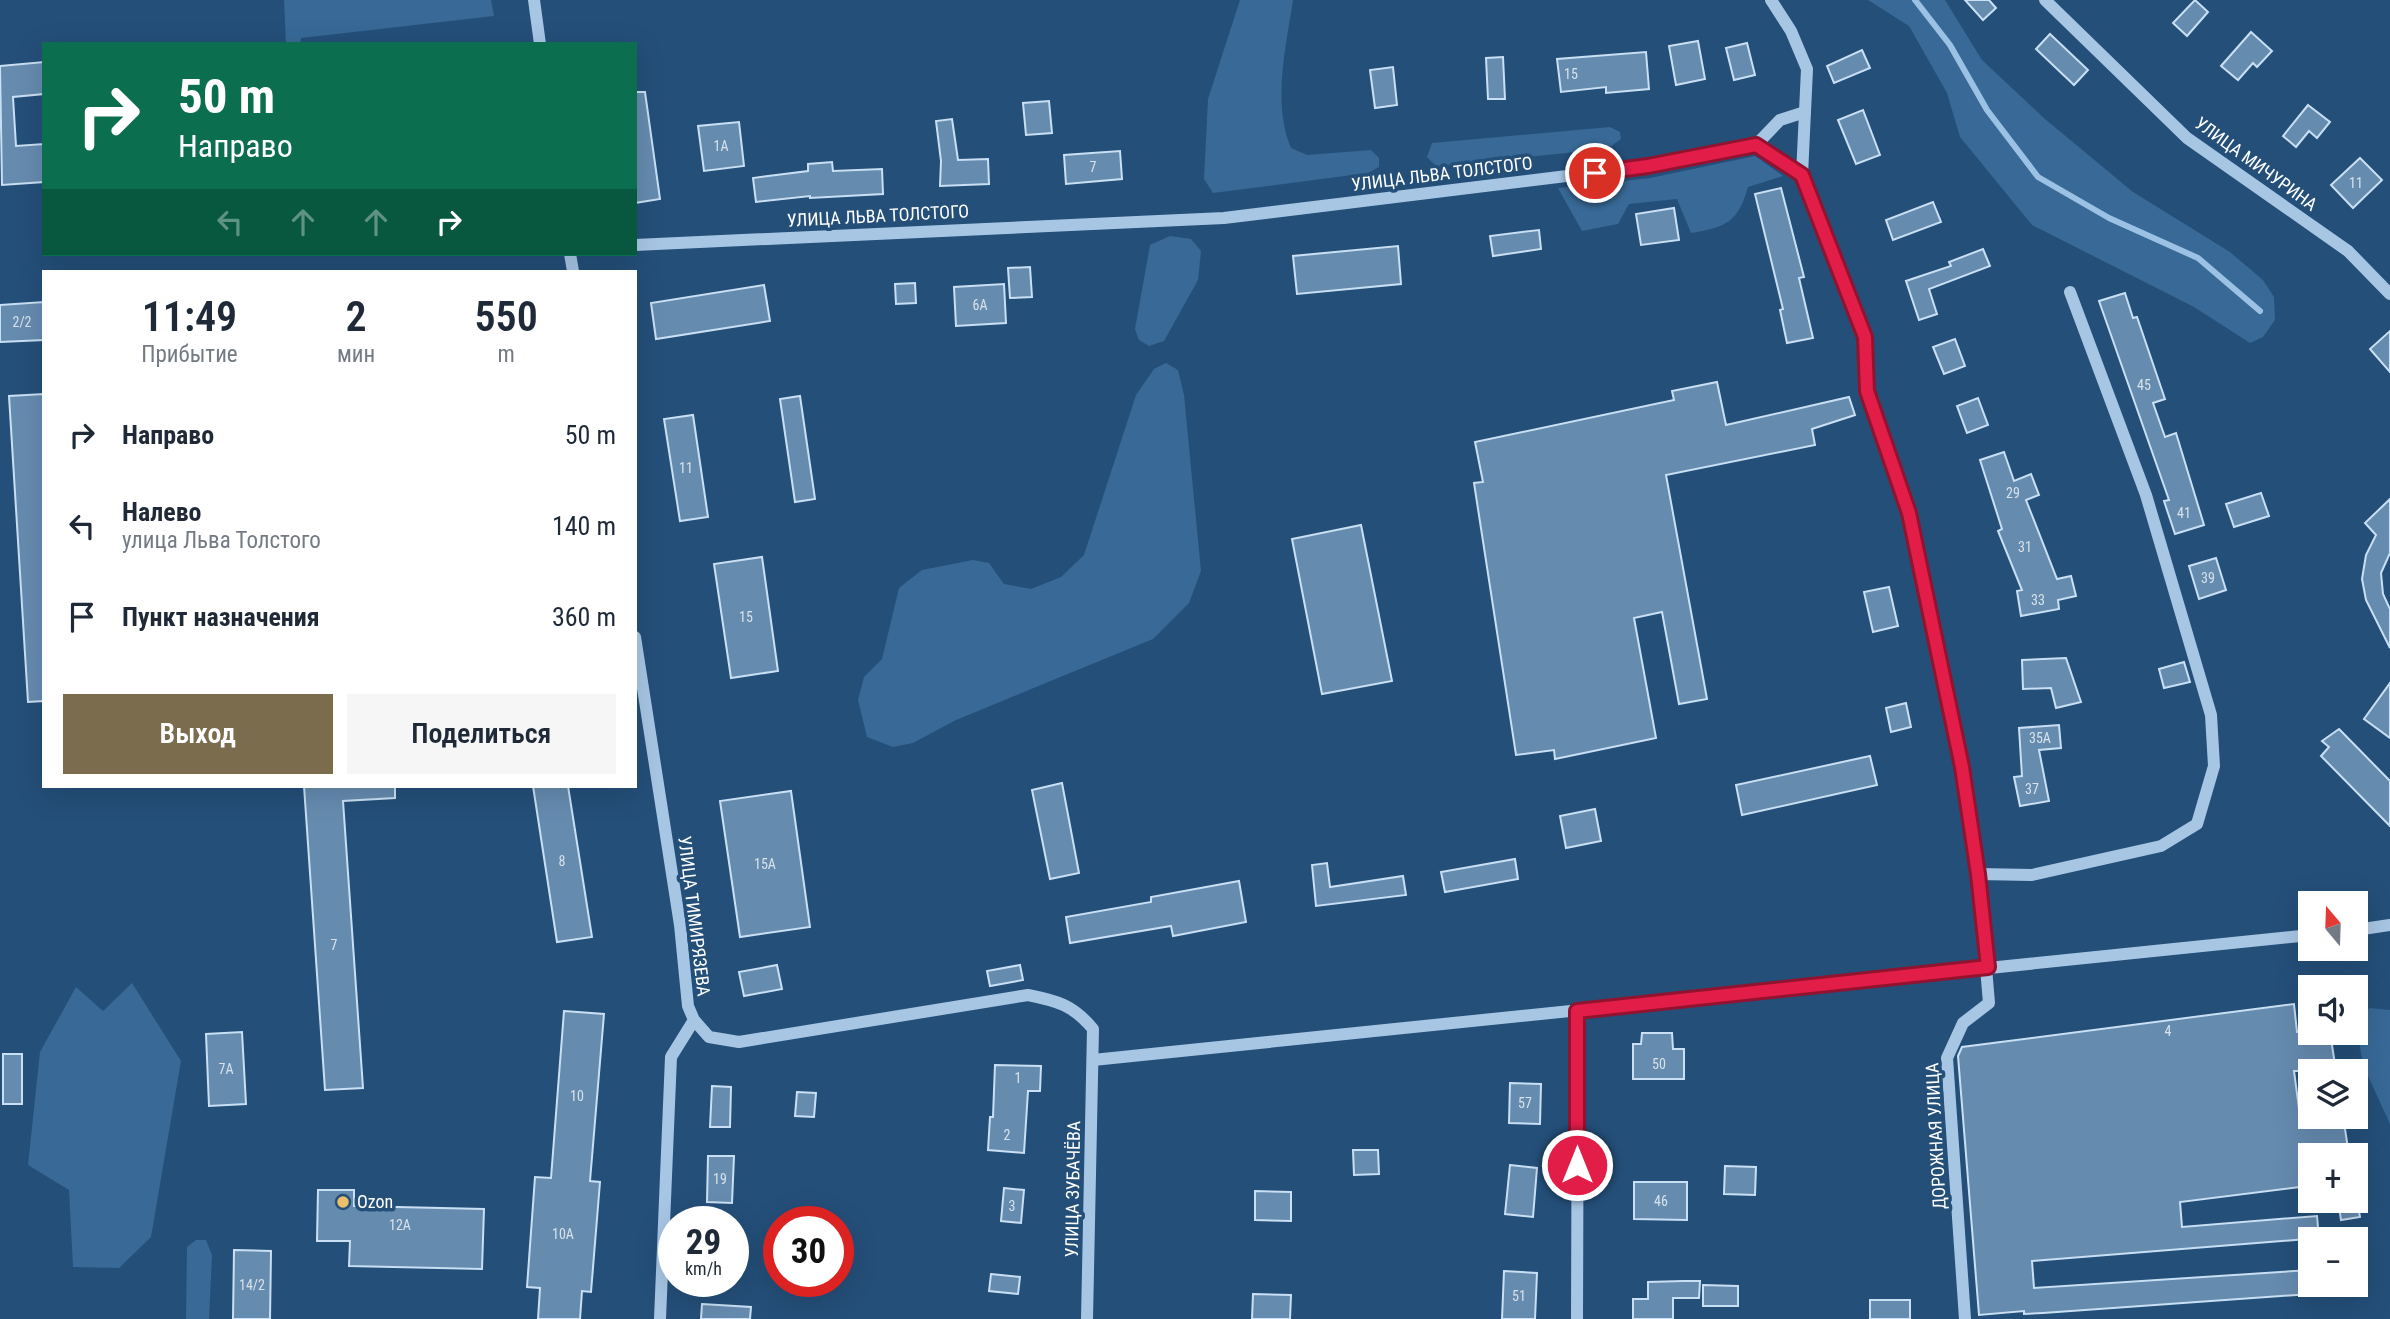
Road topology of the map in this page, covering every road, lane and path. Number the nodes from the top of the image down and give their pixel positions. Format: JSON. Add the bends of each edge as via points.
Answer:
{"nodes":[{"id":1,"x":534,"y":0,"type":"edge"},
{"id":2,"x":1771,"y":0,"type":"edge"},
{"id":3,"x":2052,"y":2,"type":"edge"},
{"id":4,"x":540,"y":42,"type":"edge"},
{"id":5,"x":1805,"y":112,"type":"junction"},
{"id":6,"x":1756,"y":145,"type":"junction"},
{"id":7,"x":1802,"y":175,"type":"junction"},
{"id":8,"x":637,"y":245,"type":"edge"},
{"id":9,"x":2070,"y":292,"type":"dead end"},
{"id":10,"x":2390,"y":294,"type":"edge"},
{"id":11,"x":637,"y":650,"type":"edge"},
{"id":12,"x":1978,"y":874,"type":"junction"},
{"id":13,"x":2390,"y":925,"type":"edge"},
{"id":14,"x":2368,"y":928,"type":"edge"},
{"id":15,"x":2298,"y":936,"type":"edge"},
{"id":16,"x":1988,"y":967,"type":"junction"},
{"id":17,"x":1577,"y":1011,"type":"junction"},
{"id":18,"x":694,"y":1020,"type":"junction"},
{"id":19,"x":1093,"y":1060,"type":"junction"},
{"id":20,"x":660,"y":1319,"type":"edge"},
{"id":21,"x":1087,"y":1319,"type":"edge"},
{"id":22,"x":1577,"y":1319,"type":"edge"},
{"id":23,"x":1965,"y":1319,"type":"edge"}],
"edges":[{"from":1,"to":4,"type":"street"},
{"from":2,"to":5,"type":"street","via":[[1807,69]]},
{"from":3,"to":10,"type":"street","name":"УЛИЦА МИЧУРИНА","via":[[2187,138],[2347,251]]},
{"from":5,"to":6,"type":"street","via":[[1780,120]]},
{"from":5,"to":7,"type":"street"},
{"from":6,"to":7,"type":"street"},
{"from":6,"to":8,"type":"street","name":"УЛИЦА ЛЬВА ТОЛСТОГО","via":[[1648,166],[1224,218]]},
{"from":7,"to":12,"type":"street","via":[[1865,337],[1867,391],[1909,513],[1962,767]]},
{"from":9,"to":12,"type":"street","via":[[2146,495],[2211,715],[2214,766],[2197,824],[2161,846],[2032,875]]},
{"from":11,"to":18,"type":"street","name":"УЛИЦА ТИМИРЯЗЕВА","via":[[680,925],[688,1006]]},
{"from":12,"to":16,"type":"street"},
{"from":13,"to":14,"type":"street"},
{"from":15,"to":16,"type":"street"},
{"from":16,"to":17,"type":"street"},
{"from":16,"to":23,"type":"street","name":"ДОРОЖНАЯ УЛИЦА","via":[[1989,1003],[1963,1023],[1947,1058]]},
{"from":17,"to":19,"type":"street"},
{"from":17,"to":22,"type":"street"},
{"from":18,"to":19,"type":"street","name":"УЛИЦА ЗУБАЧЁВА","via":[[709,1038],[739,1042],[1028,995],[1078,1011],[1093,1029]]},
{"from":18,"to":20,"type":"street","name":"УЛИЦА ТИМИРЯЗЕВА","via":[[671,1057]]},
{"from":19,"to":21,"type":"street","name":"УЛИЦА ЗУБАЧЁВА"}]}
